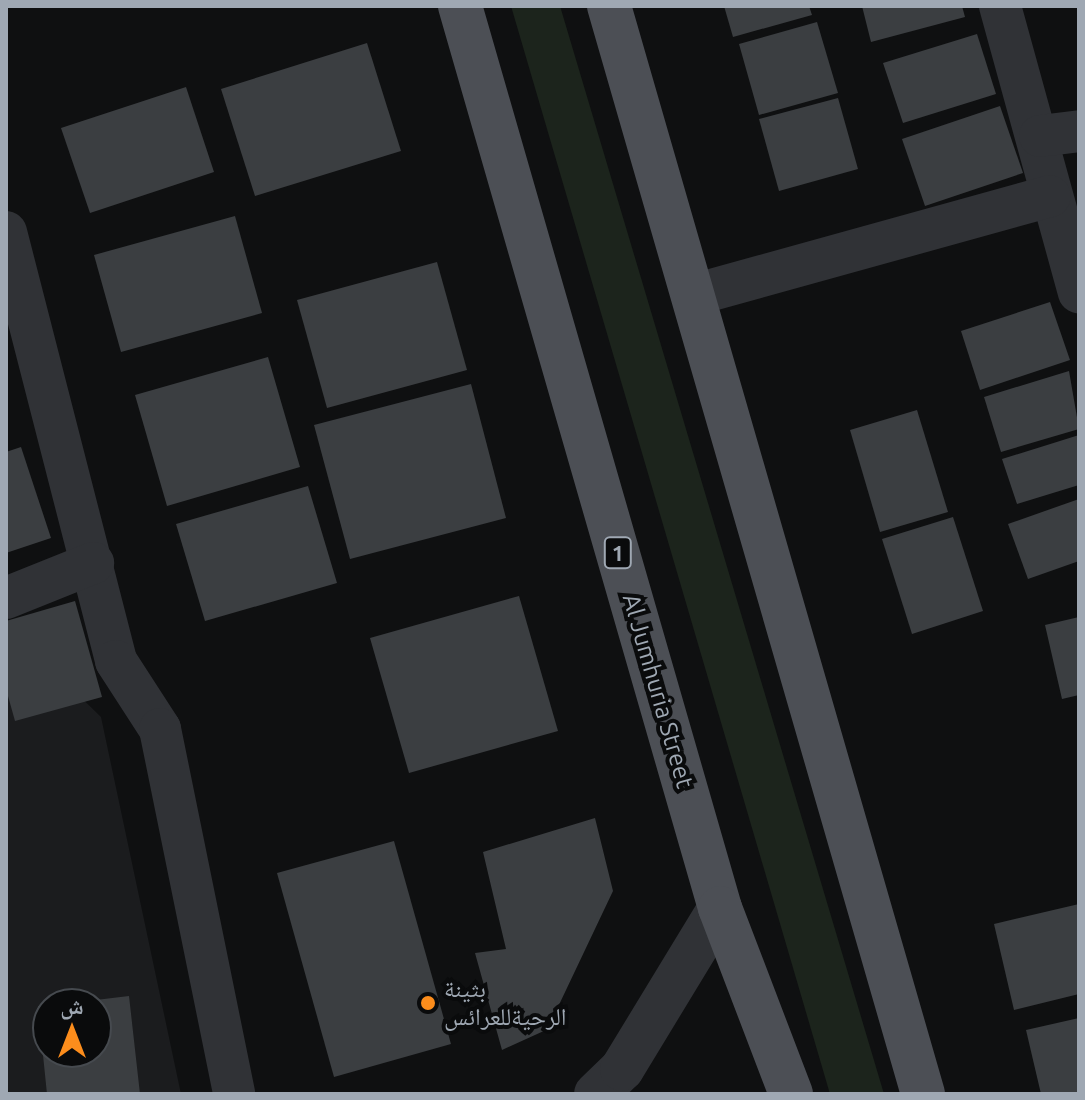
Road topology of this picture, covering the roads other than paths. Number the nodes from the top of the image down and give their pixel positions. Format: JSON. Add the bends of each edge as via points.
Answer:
{"nodes":[{"id":1,"x":460,"y":6,"type":"edge"},
{"id":2,"x":609,"y":6,"type":"edge"},
{"id":3,"x":1000,"y":6,"type":"edge"},
{"id":4,"x":1059,"y":134,"type":"edge"},
{"id":5,"x":1050,"y":196,"type":"junction"},
{"id":6,"x":6,"y":232,"type":"edge"},
{"id":7,"x":1072,"y":242,"type":"edge"},
{"id":8,"x":1079,"y":292,"type":"edge"},
{"id":9,"x":697,"y":294,"type":"junction"},
{"id":10,"x":16,"y":310,"type":"edge"},
{"id":11,"x":93,"y":563,"type":"junction"},
{"id":12,"x":6,"y":598,"type":"edge"},
{"id":13,"x":720,"y":908,"type":"junction"},
{"id":14,"x":610,"y":1086,"type":"edge"},
{"id":15,"x":234,"y":1094,"type":"edge"},
{"id":16,"x":791,"y":1094,"type":"edge"},
{"id":17,"x":923,"y":1094,"type":"edge"}],
"edges":[{"from":1,"to":13,"type":"main road","name":"Al Jumhuria Street","number":"1"},
{"from":2,"to":9,"type":"main road"},
{"from":3,"to":4,"type":"street"},
{"from":4,"to":5,"type":"street"},
{"from":5,"to":7,"type":"street"},
{"from":5,"to":9,"type":"street"},
{"from":6,"to":10,"type":"street"},
{"from":7,"to":8,"type":"street"},
{"from":9,"to":17,"type":"main road"},
{"from":10,"to":11,"type":"street"},
{"from":11,"to":12,"type":"street"},
{"from":11,"to":15,"type":"street","via":[[116,661],[160,729]]},
{"from":13,"to":14,"type":"street"},
{"from":13,"to":16,"type":"main road","name":"Al Jumhuria Street","number":"1"}]}
